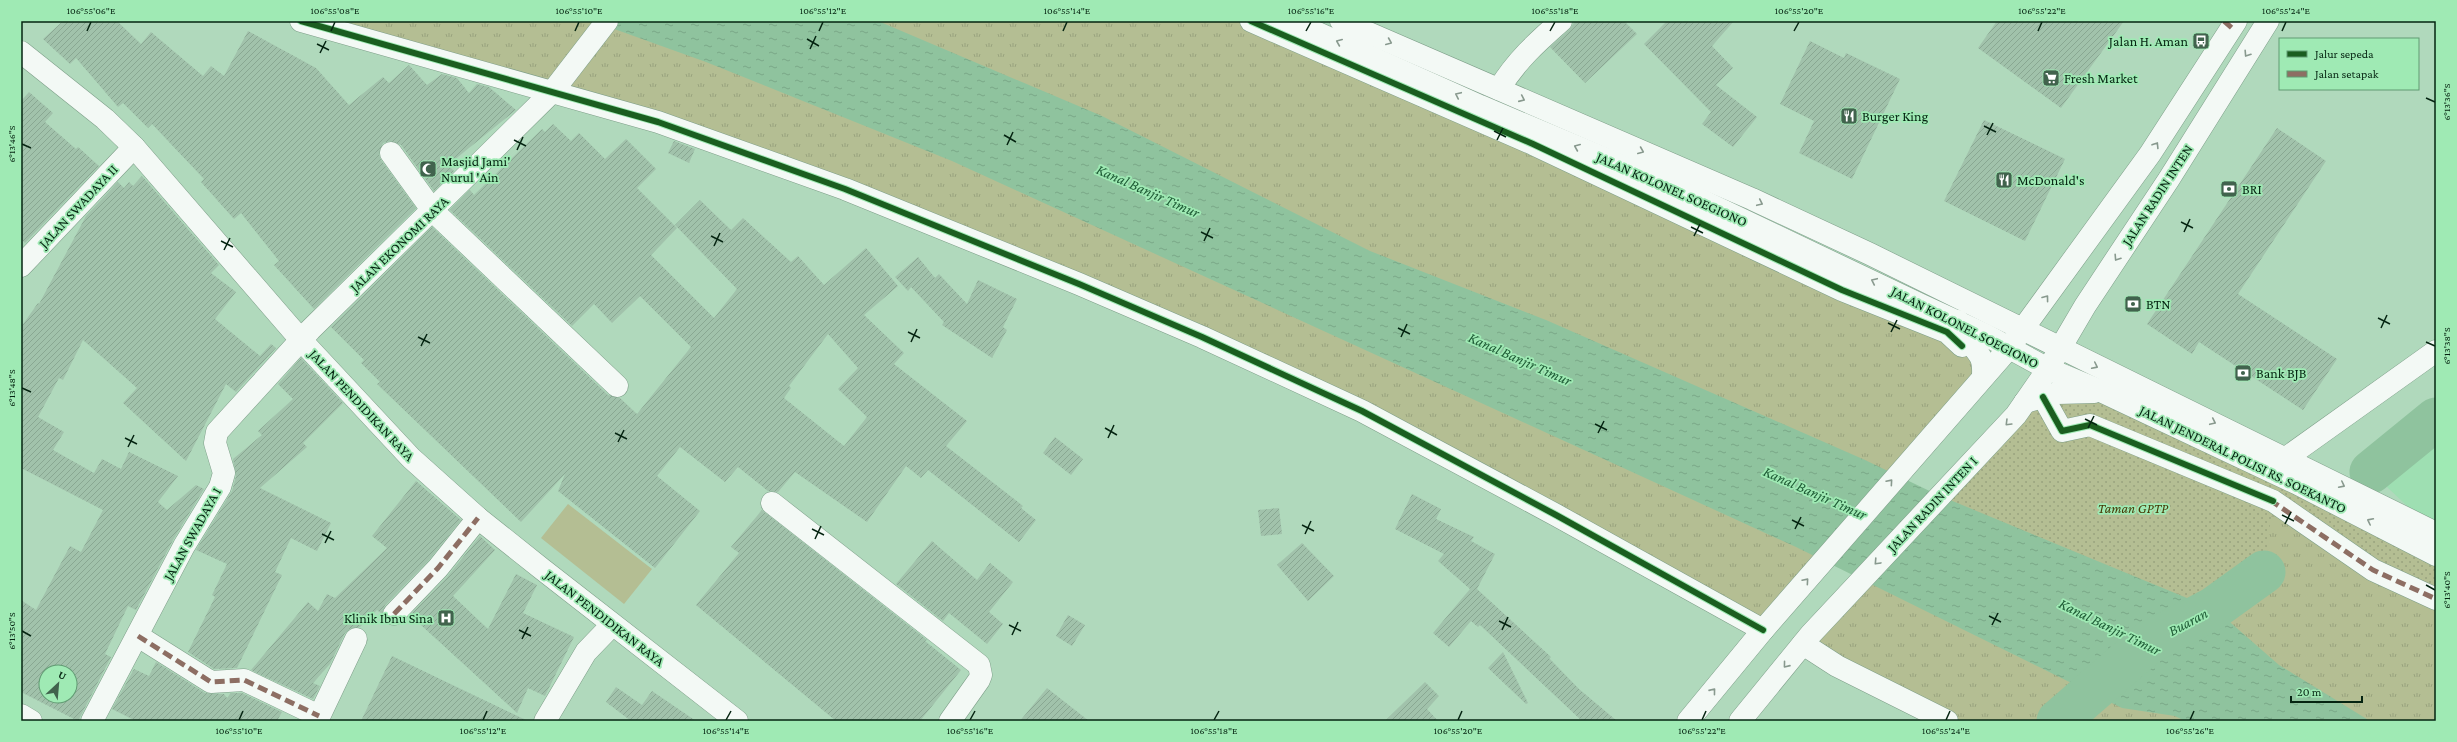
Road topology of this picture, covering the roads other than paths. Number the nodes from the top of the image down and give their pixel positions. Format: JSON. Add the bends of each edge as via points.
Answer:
{"nodes":[{"id":1,"x":301,"y":21,"type":"edge"},
{"id":2,"x":607,"y":21,"type":"edge"},
{"id":3,"x":1251,"y":21,"type":"edge"},
{"id":4,"x":1291,"y":21,"type":"edge"},
{"id":5,"x":1340,"y":21,"type":"edge"},
{"id":6,"x":1561,"y":21,"type":"edge"},
{"id":7,"x":2268,"y":21,"type":"edge"},
{"id":8,"x":2231,"y":23,"type":"edge"},
{"id":9,"x":21,"y":52,"type":"edge"},
{"id":10,"x":560,"y":83,"type":"junction"},
{"id":11,"x":1499,"y":89,"type":"junction"},
{"id":12,"x":134,"y":147,"type":"junction"},
{"id":13,"x":391,"y":153,"type":"dead end"},
{"id":14,"x":433,"y":211,"type":"junction"},
{"id":15,"x":21,"y":266,"type":"edge"},
{"id":16,"x":1958,"y":321,"type":"junction"},
{"id":17,"x":2023,"y":329,"type":"junction"},
{"id":18,"x":301,"y":340,"type":"junction"},
{"id":19,"x":1962,"y":346,"type":"dead end"},
{"id":20,"x":2009,"y":348,"type":"junction"},
{"id":21,"x":2061,"y":348,"type":"junction"},
{"id":22,"x":2436,"y":351,"type":"edge"},
{"id":23,"x":2048,"y":370,"type":"junction"},
{"id":24,"x":1983,"y":376,"type":"junction"},
{"id":25,"x":616,"y":386,"type":"dead end"},
{"id":26,"x":2103,"y":392,"type":"junction"},
{"id":27,"x":2034,"y":399,"type":"junction"},
{"id":28,"x":2286,"y":458,"type":"junction"},
{"id":29,"x":2301,"y":475,"type":"junction"},
{"id":30,"x":772,"y":503,"type":"dead end"},
{"id":31,"x":478,"y":518,"type":"junction"},
{"id":32,"x":2434,"y":532,"type":"edge"},
{"id":33,"x":2436,"y":555,"type":"edge"},
{"id":34,"x":2436,"y":599,"type":"edge"},
{"id":35,"x":394,"y":614,"type":"dead end"},
{"id":36,"x":612,"y":625,"type":"junction"},
{"id":37,"x":1763,"y":630,"type":"junction"},
{"id":38,"x":138,"y":636,"type":"junction"},
{"id":39,"x":356,"y":639,"type":"dead end"},
{"id":40,"x":1807,"y":639,"type":"junction"},
{"id":41,"x":21,"y":715,"type":"edge"},
{"id":42,"x":318,"y":719,"type":"edge"},
{"id":43,"x":31,"y":721,"type":"edge"},
{"id":44,"x":92,"y":721,"type":"edge"},
{"id":45,"x":545,"y":721,"type":"edge"},
{"id":46,"x":737,"y":721,"type":"edge"},
{"id":47,"x":950,"y":721,"type":"edge"},
{"id":48,"x":1688,"y":721,"type":"edge"},
{"id":49,"x":1740,"y":721,"type":"edge"},
{"id":50,"x":1947,"y":721,"type":"edge"}],
"edges":[{"from":1,"to":10,"type":"street"},
{"from":2,"to":10,"type":"street","name":"JALAN EKONOMI RAYA"},
{"from":3,"to":19,"type":"street","via":[[1554,153],[1842,290],[1947,332]]},
{"from":16,"to":4,"type":"street","name":"JALAN KOLONEL SOEGIONO","one_way":true,"via":[[1682,191],[1480,106]]},
{"from":5,"to":11,"type":"street","name":"JALAN KOLONEL SOEGIONO","one_way":true},
{"from":6,"to":11,"type":"street","via":[[1527,50]]},
{"from":7,"to":21,"type":"street","name":"JALAN RADIN INTEN","one_way":true,"via":[[2169,179],[2085,306]]},
{"from":17,"to":8,"type":"street","name":"JALAN RADIN INTEN","one_way":true,"via":[[2150,154]]},
{"from":9,"to":12,"type":"street","name":"JALAN PENDIDIKAN RAYA","via":[[105,119]]},
{"from":10,"to":14,"type":"street","name":"JALAN EKONOMI RAYA"},
{"from":10,"to":37,"type":"street","via":[[658,122],[845,189],[1202,337],[1362,412],[1556,515]]},
{"from":11,"to":17,"type":"street","name":"JALAN KOLONEL SOEGIONO","one_way":true,"via":[[1752,199]]},
{"from":12,"to":15,"type":"street","name":"JALAN SWADAYA II"},
{"from":12,"to":18,"type":"street","name":"JALAN PENDIDIKAN RAYA"},
{"from":13,"to":14,"type":"street"},
{"from":14,"to":18,"type":"street","name":"JALAN EKONOMI RAYA"},
{"from":14,"to":25,"type":"street"},
{"from":16,"to":20,"type":"street","name":"JALAN KOLONEL SOEGIONO"},
{"from":16,"to":24,"type":"street","via":[[1984,362]]},
{"from":17,"to":20,"type":"street","name":"JALAN RADIN INTEN"},
{"from":17,"to":21,"type":"street","name":"JALAN KOLONEL SOEGIONO"},
{"from":18,"to":31,"type":"street","name":"JALAN PENDIDIKAN RAYA","via":[[411,458]]},
{"from":18,"to":38,"type":"street","name":"JALAN SWADAYA I","via":[[217,432],[215,443],[224,473],[220,487],[184,546]]},
{"from":20,"to":23,"type":"street","name":"JALAN KOLONEL SOEGIONO"},
{"from":20,"to":24,"type":"street"},
{"from":21,"to":23,"type":"street","name":"JALAN RADIN INTEN"},
{"from":21,"to":28,"type":"street","name":"JALAN JENDERAL POLISI RS. SOEKANTO","one_way":true},
{"from":22,"to":28,"type":"street"},
{"from":23,"to":26,"type":"street","name":"JALAN JENDERAL POLISI RS. SOEKANTO"},
{"from":23,"to":27,"type":"street","name":"JALAN RADIN INTEN I"},
{"from":37,"to":24,"type":"street","one_way":true},
{"from":26,"to":27,"type":"street","via":[[2057,393]]},
{"from":26,"to":29,"type":"street","name":"JALAN JENDERAL POLISI RS. SOEKANTO"},
{"from":27,"to":34,"type":"street","via":[[2062,431],[2090,425],[2273,501],[2373,570]]},
{"from":27,"to":40,"type":"street","name":"JALAN RADIN INTEN I","one_way":true,"via":[[1989,442]]},
{"from":28,"to":29,"type":"street","name":"JALAN JENDERAL POLISI RS. SOEKANTO"},
{"from":29,"to":32,"type":"street","name":"JALAN JENDERAL POLISI RS. SOEKANTO","one_way":true},
{"from":33,"to":29,"type":"street","name":"JALAN JENDERAL POLISI RS. SOEKANTO","one_way":true},
{"from":30,"to":47,"type":"street","via":[[979,665],[979,680]]},
{"from":31,"to":35,"type":"street","via":[[438,568]]},
{"from":31,"to":36,"type":"street","name":"JALAN PENDIDIKAN RAYA"},
{"from":36,"to":45,"type":"street","via":[[586,652]]},
{"from":36,"to":46,"type":"street","name":"JALAN PENDIDIKAN RAYA"},
{"from":48,"to":37,"type":"street","one_way":true},
{"from":38,"to":42,"type":"street","via":[[211,682],[244,680]]},
{"from":38,"to":44,"type":"street","name":"JALAN SWADAYA I"},
{"from":39,"to":42,"type":"street"},
{"from":40,"to":49,"type":"street","name":"JALAN RADIN INTEN I","one_way":true},
{"from":40,"to":50,"type":"street","via":[[1837,666]]},
{"from":41,"to":43,"type":"street"}]}
